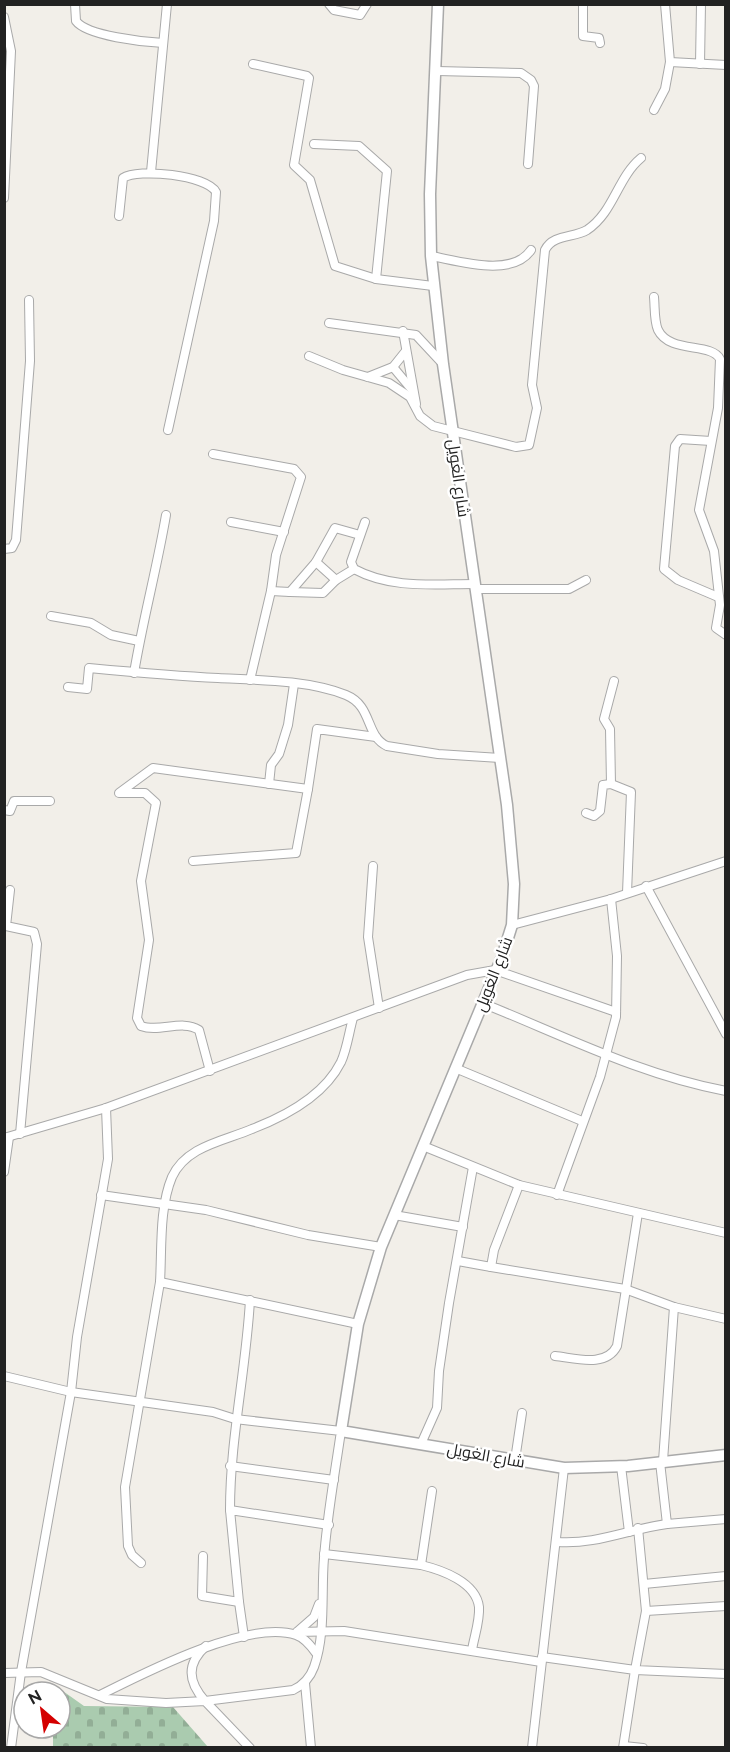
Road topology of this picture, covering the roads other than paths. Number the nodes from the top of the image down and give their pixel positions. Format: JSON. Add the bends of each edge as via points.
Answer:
{"nodes":[{"id":1,"x":75,"y":4,"type":"edge"},
{"id":2,"x":167,"y":4,"type":"edge"},
{"id":3,"x":329,"y":4,"type":"edge"},
{"id":4,"x":367,"y":4,"type":"edge"},
{"id":5,"x":438,"y":4,"type":"edge"},
{"id":6,"x":583,"y":4,"type":"edge"},
{"id":7,"x":665,"y":4,"type":"edge"},
{"id":8,"x":701,"y":4,"type":"edge"},
{"id":9,"x":4,"y":17,"type":"edge"},
{"id":10,"x":163,"y":43,"type":"junction"},
{"id":11,"x":600,"y":43,"type":"dead end"},
{"id":12,"x":670,"y":62,"type":"junction"},
{"id":13,"x":253,"y":64,"type":"dead end"},
{"id":14,"x":700,"y":64,"type":"junction"},
{"id":15,"x":726,"y":65,"type":"edge"},
{"id":16,"x":437,"y":71,"type":"junction"},
{"id":17,"x":654,"y":110,"type":"dead end"},
{"id":18,"x":314,"y":144,"type":"dead end"},
{"id":19,"x":641,"y":158,"type":"dead end"},
{"id":20,"x":528,"y":164,"type":"dead end"},
{"id":21,"x":151,"y":172,"type":"junction"},
{"id":22,"x":4,"y":198,"type":"edge"},
{"id":23,"x":119,"y":216,"type":"dead end"},
{"id":24,"x":531,"y":250,"type":"dead end"},
{"id":25,"x":431,"y":256,"type":"junction"},
{"id":26,"x":376,"y":279,"type":"junction"},
{"id":27,"x":433,"y":286,"type":"junction"},
{"id":28,"x":654,"y":297,"type":"dead end"},
{"id":29,"x":29,"y":300,"type":"dead end"},
{"id":30,"x":329,"y":323,"type":"dead end"},
{"id":31,"x":403,"y":331,"type":"junction"},
{"id":32,"x":405,"y":352,"type":"junction"},
{"id":33,"x":309,"y":356,"type":"dead end"},
{"id":34,"x":443,"y":364,"type":"junction"},
{"id":35,"x":393,"y":367,"type":"junction"},
{"id":36,"x":368,"y":377,"type":"junction"},
{"id":37,"x":414,"y":393,"type":"junction"},
{"id":38,"x":417,"y":411,"type":"junction"},
{"id":39,"x":168,"y":430,"type":"dead end"},
{"id":40,"x":452,"y":430,"type":"junction"},
{"id":41,"x":711,"y":441,"type":"junction"},
{"id":42,"x":213,"y":454,"type":"dead end"},
{"id":43,"x":166,"y":515,"type":"dead end"},
{"id":44,"x":231,"y":522,"type":"dead end"},
{"id":45,"x":365,"y":522,"type":"dead end"},
{"id":46,"x":284,"y":532,"type":"junction"},
{"id":47,"x":360,"y":535,"type":"junction"},
{"id":48,"x":4,"y":549,"type":"edge"},
{"id":49,"x":316,"y":562,"type":"junction"},
{"id":50,"x":354,"y":569,"type":"junction"},
{"id":51,"x":336,"y":580,"type":"junction"},
{"id":52,"x":586,"y":580,"type":"dead end"},
{"id":53,"x":474,"y":586,"type":"junction"},
{"id":54,"x":271,"y":591,"type":"junction"},
{"id":55,"x":290,"y":592,"type":"junction"},
{"id":56,"x":718,"y":597,"type":"junction"},
{"id":57,"x":51,"y":615,"type":"dead end"},
{"id":58,"x":726,"y":635,"type":"edge"},
{"id":59,"x":140,"y":641,"type":"junction"},
{"id":60,"x":134,"y":673,"type":"junction"},
{"id":61,"x":250,"y":680,"type":"junction"},
{"id":62,"x":614,"y":681,"type":"dead end"},
{"id":63,"x":294,"y":684,"type":"junction"},
{"id":64,"x":68,"y":687,"type":"dead end"},
{"id":65,"x":376,"y":736,"type":"junction"},
{"id":66,"x":500,"y":758,"type":"junction"},
{"id":67,"x":269,"y":784,"type":"junction"},
{"id":68,"x":611,"y":784,"type":"junction"},
{"id":69,"x":308,"y":789,"type":"junction"},
{"id":70,"x":50,"y":801,"type":"dead end"},
{"id":71,"x":4,"y":810,"type":"edge"},
{"id":72,"x":586,"y":813,"type":"dead end"},
{"id":73,"x":193,"y":861,"type":"dead end"},
{"id":74,"x":726,"y":861,"type":"edge"},
{"id":75,"x":373,"y":866,"type":"dead end"},
{"id":76,"x":646,"y":886,"type":"junction"},
{"id":77,"x":10,"y":890,"type":"dead end"},
{"id":78,"x":627,"y":893,"type":"junction"},
{"id":79,"x":611,"y":899,"type":"junction"},
{"id":80,"x":512,"y":925,"type":"junction"},
{"id":81,"x":495,"y":970,"type":"junction"},
{"id":82,"x":482,"y":1003,"type":"junction"},
{"id":83,"x":379,"y":1008,"type":"junction"},
{"id":84,"x":616,"y":1012,"type":"junction"},
{"id":85,"x":353,"y":1018,"type":"junction"},
{"id":86,"x":726,"y":1035,"type":"edge"},
{"id":87,"x":606,"y":1056,"type":"junction"},
{"id":88,"x":455,"y":1068,"type":"junction"},
{"id":89,"x":210,"y":1071,"type":"junction"},
{"id":90,"x":726,"y":1091,"type":"edge"},
{"id":91,"x":106,"y":1108,"type":"junction"},
{"id":92,"x":582,"y":1121,"type":"junction"},
{"id":93,"x":20,"y":1134,"type":"junction"},
{"id":94,"x":7,"y":1137,"type":"edge"},
{"id":95,"x":423,"y":1146,"type":"junction"},
{"id":96,"x":473,"y":1167,"type":"junction"},
{"id":97,"x":4,"y":1172,"type":"edge"},
{"id":98,"x":519,"y":1185,"type":"junction"},
{"id":99,"x":101,"y":1195,"type":"junction"},
{"id":100,"x":557,"y":1195,"type":"junction"},
{"id":101,"x":165,"y":1205,"type":"junction"},
{"id":102,"x":638,"y":1213,"type":"junction"},
{"id":103,"x":394,"y":1215,"type":"junction"},
{"id":104,"x":463,"y":1227,"type":"junction"},
{"id":105,"x":726,"y":1233,"type":"edge"},
{"id":106,"x":381,"y":1247,"type":"junction"},
{"id":107,"x":458,"y":1261,"type":"junction"},
{"id":108,"x":491,"y":1267,"type":"junction"},
{"id":109,"x":160,"y":1282,"type":"junction"},
{"id":110,"x":625,"y":1289,"type":"junction"},
{"id":111,"x":250,"y":1300,"type":"junction"},
{"id":112,"x":674,"y":1307,"type":"junction"},
{"id":113,"x":726,"y":1319,"type":"edge"},
{"id":114,"x":358,"y":1324,"type":"junction"},
{"id":115,"x":555,"y":1356,"type":"dead end"},
{"id":116,"x":4,"y":1376,"type":"edge"},
{"id":117,"x":71,"y":1392,"type":"junction"},
{"id":118,"x":138,"y":1401,"type":"junction"},
{"id":119,"x":522,"y":1413,"type":"dead end"},
{"id":120,"x":235,"y":1419,"type":"junction"},
{"id":121,"x":341,"y":1431,"type":"junction"},
{"id":122,"x":421,"y":1444,"type":"junction"},
{"id":123,"x":726,"y":1455,"type":"edge"},
{"id":124,"x":515,"y":1460,"type":"junction"},
{"id":125,"x":661,"y":1461,"type":"junction"},
{"id":126,"x":230,"y":1466,"type":"junction"},
{"id":127,"x":621,"y":1466,"type":"junction"},
{"id":128,"x":564,"y":1468,"type":"junction"},
{"id":129,"x":334,"y":1480,"type":"junction"},
{"id":130,"x":432,"y":1491,"type":"dead end"},
{"id":131,"x":230,"y":1510,"type":"junction"},
{"id":132,"x":726,"y":1519,"type":"edge"},
{"id":133,"x":667,"y":1524,"type":"junction"},
{"id":134,"x":329,"y":1525,"type":"junction"},
{"id":135,"x":638,"y":1528,"type":"junction"},
{"id":136,"x":629,"y":1532,"type":"junction"},
{"id":137,"x":557,"y":1542,"type":"junction"},
{"id":138,"x":324,"y":1554,"type":"junction"},
{"id":139,"x":203,"y":1556,"type":"dead end"},
{"id":140,"x":141,"y":1563,"type":"dead end"},
{"id":141,"x":421,"y":1565,"type":"junction"},
{"id":142,"x":726,"y":1576,"type":"edge"},
{"id":143,"x":644,"y":1584,"type":"junction"},
{"id":144,"x":322,"y":1596,"type":"junction"},
{"id":145,"x":239,"y":1602,"type":"junction"},
{"id":146,"x":726,"y":1606,"type":"edge"},
{"id":147,"x":646,"y":1611,"type":"junction"},
{"id":148,"x":320,"y":1631,"type":"junction"},
{"id":149,"x":293,"y":1633,"type":"junction"},
{"id":150,"x":244,"y":1637,"type":"junction"},
{"id":151,"x":206,"y":1646,"type":"junction"},
{"id":152,"x":472,"y":1650,"type":"junction"},
{"id":153,"x":316,"y":1653,"type":"junction"},
{"id":154,"x":542,"y":1659,"type":"junction"},
{"id":155,"x":635,"y":1670,"type":"junction"},
{"id":156,"x":4,"y":1672,"type":"edge"},
{"id":157,"x":21,"y":1672,"type":"junction"},
{"id":158,"x":726,"y":1674,"type":"edge"},
{"id":159,"x":306,"y":1683,"type":"junction"},
{"id":160,"x":100,"y":1695,"type":"junction"},
{"id":161,"x":205,"y":1701,"type":"junction"},
{"id":162,"x":623,"y":1747,"type":"edge"},
{"id":163,"x":11,"y":1748,"type":"edge"},
{"id":164,"x":250,"y":1748,"type":"edge"},
{"id":165,"x":311,"y":1748,"type":"edge"},
{"id":166,"x":532,"y":1748,"type":"edge"},
{"id":167,"x":643,"y":1748,"type":"edge"}],
"edges":[{"from":1,"to":10,"type":"street","via":[[76,21],[83,28],[131,42]]},
{"from":2,"to":10,"type":"street"},
{"from":3,"to":4,"type":"street","via":[[334,10],[360,15]]},
{"from":5,"to":16,"type":"street","name":"شارع الغويل"},
{"from":6,"to":11,"type":"street","via":[[582,35],[600,38]]},
{"from":7,"to":12,"type":"street"},
{"from":8,"to":14,"type":"street"},
{"from":9,"to":22,"type":"street","via":[[11,51]]},
{"from":10,"to":21,"type":"street"},
{"from":12,"to":14,"type":"street"},
{"from":12,"to":17,"type":"street","via":[[665,89]]},
{"from":13,"to":26,"type":"street","via":[[309,78],[294,165],[310,180],[335,266]]},
{"from":14,"to":15,"type":"street"},
{"from":16,"to":20,"type":"street","via":[[517,73],[531,80],[534,86]]},
{"from":16,"to":25,"type":"street","name":"شارع الغويل","via":[[430,194]]},
{"from":18,"to":26,"type":"street","via":[[359,146],[387,171]]},
{"from":19,"to":40,"type":"street","via":[[625,175],[607,211],[588,230],[554,240],[545,250],[531,385],[537,408],[529,445],[516,447]]},
{"from":21,"to":23,"type":"street","via":[[123,178]]},
{"from":21,"to":39,"type":"street","via":[[209,183],[217,197]]},
{"from":24,"to":25,"type":"street","via":[[519,263],[503,265]]},
{"from":25,"to":27,"type":"street","name":"شارع الغويل"},
{"from":26,"to":27,"type":"street"},
{"from":27,"to":34,"type":"street","name":"شارع الغويل"},
{"from":28,"to":41,"type":"street","via":[[656,326],[664,338],[714,352],[720,359],[718,408]]},
{"from":29,"to":48,"type":"street","via":[[30,360],[16,540],[12,548]]},
{"from":30,"to":31,"type":"street"},
{"from":31,"to":32,"type":"street"},
{"from":31,"to":34,"type":"street","via":[[421,338]]},
{"from":32,"to":35,"type":"street"},
{"from":32,"to":37,"type":"street"},
{"from":33,"to":36,"type":"street"},
{"from":34,"to":40,"type":"street","name":"شارع الغويل"},
{"from":35,"to":36,"type":"street"},
{"from":35,"to":37,"type":"street"},
{"from":36,"to":38,"type":"street","via":[[398,389],[410,398]]},
{"from":37,"to":38,"type":"street"},
{"from":38,"to":40,"type":"street","via":[[424,422]]},
{"from":40,"to":53,"type":"street","name":"شارع الغويل"},
{"from":41,"to":56,"type":"street","via":[[699,510],[714,551]]},
{"from":41,"to":56,"type":"street","via":[[680,439],[675,446],[664,569]]},
{"from":42,"to":46,"type":"street","via":[[300,473],[302,480]]},
{"from":43,"to":59,"type":"street"},
{"from":44,"to":46,"type":"street"},
{"from":45,"to":47,"type":"street"},
{"from":46,"to":54,"type":"street","via":[[273,567]]},
{"from":47,"to":49,"type":"street","via":[[334,528]]},
{"from":47,"to":50,"type":"street","via":[[351,562]]},
{"from":49,"to":51,"type":"street"},
{"from":49,"to":55,"type":"street"},
{"from":50,"to":51,"type":"street"},
{"from":50,"to":53,"type":"street","via":[[371,579],[399,584]]},
{"from":51,"to":55,"type":"street","via":[[323,593]]},
{"from":52,"to":53,"type":"street","via":[[569,589]]},
{"from":53,"to":66,"type":"street","name":"شارع الغويل"},
{"from":54,"to":55,"type":"street"},
{"from":54,"to":61,"type":"street"},
{"from":56,"to":58,"type":"street","via":[[716,628]]},
{"from":57,"to":59,"type":"street","via":[[91,623],[111,635]]},
{"from":59,"to":60,"type":"street"},
{"from":60,"to":61,"type":"street"},
{"from":60,"to":64,"type":"street","via":[[89,668],[87,689]]},
{"from":61,"to":63,"type":"street"},
{"from":62,"to":68,"type":"street","via":[[604,719],[610,729]]},
{"from":63,"to":65,"type":"street","via":[[345,694],[356,700]]},
{"from":63,"to":67,"type":"street","via":[[288,725],[279,754],[271,765]]},
{"from":65,"to":66,"type":"street","via":[[387,746]]},
{"from":65,"to":69,"type":"street","via":[[317,729]]},
{"from":66,"to":80,"type":"street","name":"شارع الغويل","via":[[514,884]]},
{"from":67,"to":69,"type":"street"},
{"from":67,"to":89,"type":"street","via":[[153,768],[118,793],[145,793],[156,803],[141,881],[149,940],[137,1018],[148,1029],[182,1026],[199,1030]]},
{"from":68,"to":72,"type":"street","via":[[603,785],[600,811],[594,816]]},
{"from":68,"to":78,"type":"street","via":[[633,795]]},
{"from":69,"to":73,"type":"street","via":[[296,853]]},
{"from":70,"to":71,"type":"street","via":[[14,801],[10,811]]},
{"from":74,"to":76,"type":"street"},
{"from":75,"to":83,"type":"street","via":[[368,937]]},
{"from":76,"to":78,"type":"street"},
{"from":76,"to":86,"type":"street"},
{"from":77,"to":93,"type":"street","via":[[6,926],[34,932],[37,944]]},
{"from":78,"to":79,"type":"street"},
{"from":79,"to":80,"type":"street"},
{"from":79,"to":84,"type":"street","via":[[617,956]]},
{"from":80,"to":81,"type":"street","name":"شارع الغويل"},
{"from":81,"to":82,"type":"street","name":"شارع الغويل"},
{"from":81,"to":83,"type":"street","via":[[467,975]]},
{"from":81,"to":84,"type":"street"},
{"from":82,"to":87,"type":"street"},
{"from":82,"to":88,"type":"street","name":"شارع الغويل"},
{"from":83,"to":85,"type":"street"},
{"from":84,"to":87,"type":"street"},
{"from":85,"to":89,"type":"street"},
{"from":85,"to":101,"type":"street","via":[[341,1062],[310,1100],[199,1149],[172,1177]]},
{"from":87,"to":90,"type":"street"},
{"from":87,"to":92,"type":"street"},
{"from":88,"to":92,"type":"street"},
{"from":88,"to":95,"type":"street","name":"شارع الغويل"},
{"from":89,"to":91,"type":"street"},
{"from":91,"to":93,"type":"street"},
{"from":91,"to":99,"type":"street","via":[[108,1159]]},
{"from":92,"to":100,"type":"street"},
{"from":93,"to":94,"type":"street"},
{"from":94,"to":97,"type":"street"},
{"from":95,"to":96,"type":"street"},
{"from":95,"to":103,"type":"street","name":"شارع الغويل"},
{"from":96,"to":98,"type":"street"},
{"from":96,"to":104,"type":"street"},
{"from":98,"to":100,"type":"street"},
{"from":98,"to":108,"type":"street"},
{"from":99,"to":101,"type":"street"},
{"from":99,"to":117,"type":"street","via":[[76,1337]]},
{"from":100,"to":102,"type":"street"},
{"from":101,"to":106,"type":"street"},
{"from":101,"to":109,"type":"street"},
{"from":102,"to":105,"type":"street"},
{"from":102,"to":110,"type":"street"},
{"from":103,"to":104,"type":"street"},
{"from":103,"to":106,"type":"street","name":"شارع الغويل"},
{"from":104,"to":107,"type":"street"},
{"from":106,"to":114,"type":"street","name":"شارع الغويل"},
{"from":107,"to":108,"type":"street"},
{"from":107,"to":122,"type":"street","via":[[439,1371],[437,1408]]},
{"from":108,"to":110,"type":"street"},
{"from":109,"to":111,"type":"street"},
{"from":109,"to":118,"type":"street"},
{"from":110,"to":112,"type":"street"},
{"from":110,"to":115,"type":"street","via":[[613,1353],[602,1360]]},
{"from":111,"to":114,"type":"street"},
{"from":111,"to":120,"type":"street","via":[[249,1334]]},
{"from":112,"to":113,"type":"street"},
{"from":112,"to":125,"type":"street"},
{"from":114,"to":121,"type":"street","name":"شارع الغويل"},
{"from":116,"to":117,"type":"street"},
{"from":117,"to":118,"type":"street"},
{"from":117,"to":157,"type":"street"},
{"from":118,"to":120,"type":"street"},
{"from":118,"to":140,"type":"street","via":[[125,1487],[128,1546]]},
{"from":119,"to":124,"type":"street"},
{"from":120,"to":121,"type":"street"},
{"from":120,"to":126,"type":"street"},
{"from":121,"to":122,"type":"street","name":"شارع الغويل"},
{"from":121,"to":129,"type":"street"},
{"from":122,"to":124,"type":"street","name":"شارع الغويل"},
{"from":123,"to":125,"type":"street","name":"شارع الغويل"},
{"from":124,"to":128,"type":"street","name":"شارع الغويل"},
{"from":125,"to":127,"type":"street","name":"شارع الغويل"},
{"from":125,"to":133,"type":"street"},
{"from":126,"to":129,"type":"street"},
{"from":126,"to":131,"type":"street"},
{"from":127,"to":128,"type":"street","name":"شارع الغويل"},
{"from":127,"to":136,"type":"street"},
{"from":128,"to":137,"type":"street"},
{"from":129,"to":134,"type":"street"},
{"from":130,"to":141,"type":"street"},
{"from":131,"to":134,"type":"street"},
{"from":131,"to":145,"type":"street"},
{"from":132,"to":133,"type":"street"},
{"from":133,"to":135,"type":"street"},
{"from":134,"to":138,"type":"street"},
{"from":135,"to":136,"type":"street"},
{"from":135,"to":143,"type":"street"},
{"from":136,"to":137,"type":"street","via":[[574,1544]]},
{"from":137,"to":154,"type":"street"},
{"from":138,"to":141,"type":"street"},
{"from":138,"to":144,"type":"street"},
{"from":139,"to":145,"type":"street","via":[[202,1596]]},
{"from":141,"to":152,"type":"street","via":[[454,1576],[477,1599],[479,1610]]},
{"from":142,"to":143,"type":"street"},
{"from":143,"to":147,"type":"street"},
{"from":144,"to":148,"type":"street"},
{"from":144,"to":149,"type":"street","via":[[314,1617]]},
{"from":145,"to":150,"type":"street"},
{"from":146,"to":147,"type":"street"},
{"from":147,"to":155,"type":"street"},
{"from":148,"to":149,"type":"street"},
{"from":148,"to":152,"type":"street"},
{"from":148,"to":153,"type":"street"},
{"from":149,"to":150,"type":"street"},
{"from":149,"to":153,"type":"street"},
{"from":150,"to":151,"type":"street"},
{"from":151,"to":160,"type":"street"},
{"from":151,"to":161,"type":"street","via":[[194,1660],[191,1672],[196,1692]]},
{"from":152,"to":154,"type":"street"},
{"from":153,"to":159,"type":"street","via":[[314,1669]]},
{"from":154,"to":155,"type":"street"},
{"from":154,"to":166,"type":"street"},
{"from":155,"to":158,"type":"street"},
{"from":155,"to":162,"type":"street"},
{"from":156,"to":157,"type":"street"},
{"from":157,"to":160,"type":"street","via":[[41,1672]]},
{"from":157,"to":163,"type":"street"},
{"from":159,"to":161,"type":"street","via":[[283,1692]]},
{"from":159,"to":165,"type":"street"},
{"from":160,"to":161,"type":"street","via":[[136,1701]]},
{"from":161,"to":164,"type":"street"},
{"from":162,"to":167,"type":"street"}]}
